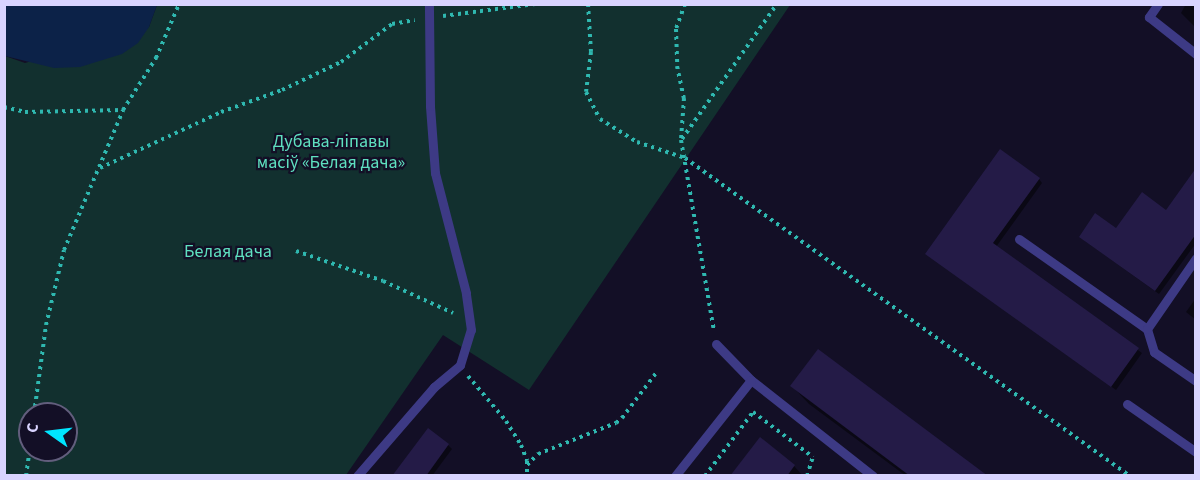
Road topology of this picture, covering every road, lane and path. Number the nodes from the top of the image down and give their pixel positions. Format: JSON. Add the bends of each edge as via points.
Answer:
{"nodes":[{"id":1,"x":179,"y":4,"type":"edge"},
{"id":2,"x":429,"y":4,"type":"edge"},
{"id":3,"x":535,"y":4,"type":"edge"},
{"id":4,"x":588,"y":4,"type":"edge"},
{"id":5,"x":685,"y":4,"type":"edge"},
{"id":6,"x":777,"y":4,"type":"edge"},
{"id":7,"x":1158,"y":4,"type":"edge"},
{"id":8,"x":430,"y":17,"type":"junction"},
{"id":9,"x":1196,"y":54,"type":"edge"},
{"id":10,"x":4,"y":107,"type":"edge"},
{"id":11,"x":123,"y":110,"type":"junction"},
{"id":12,"x":681,"y":140,"type":"junction"},
{"id":13,"x":685,"y":158,"type":"junction"},
{"id":14,"x":100,"y":168,"type":"junction"},
{"id":15,"x":1019,"y":239,"type":"dead end"},
{"id":16,"x":296,"y":251,"type":"dead end"},
{"id":17,"x":1196,"y":258,"type":"edge"},
{"id":18,"x":1148,"y":329,"type":"junction"},
{"id":19,"x":471,"y":330,"type":"junction"},
{"id":20,"x":716,"y":344,"type":"joint"},
{"id":21,"x":460,"y":365,"type":"junction"},
{"id":22,"x":656,"y":373,"type":"dead end"},
{"id":23,"x":751,"y":380,"type":"junction"},
{"id":24,"x":1196,"y":381,"type":"edge"},
{"id":25,"x":36,"y":402,"type":"edge"},
{"id":26,"x":1127,"y":404,"type":"dead end"},
{"id":27,"x":820,"y":434,"type":"junction"},
{"id":28,"x":1196,"y":452,"type":"edge"},
{"id":29,"x":813,"y":457,"type":"junction"},
{"id":30,"x":527,"y":465,"type":"junction"},
{"id":31,"x":357,"y":476,"type":"edge"},
{"id":32,"x":527,"y":476,"type":"edge"},
{"id":33,"x":675,"y":476,"type":"edge"},
{"id":34,"x":705,"y":476,"type":"edge"},
{"id":35,"x":807,"y":476,"type":"edge"},
{"id":36,"x":873,"y":476,"type":"edge"},
{"id":37,"x":1130,"y":476,"type":"edge"}],
"edges":[{"from":1,"to":11,"type":"path","via":[[156,58]]},
{"from":2,"to":8,"type":"lane"},
{"from":3,"to":8,"type":"path"},
{"from":4,"to":13,"type":"path","via":[[591,52],[586,92],[590,105],[612,128],[638,142]]},
{"from":5,"to":12,"type":"path","via":[[676,29],[677,66],[684,98]]},
{"from":6,"to":12,"type":"path"},
{"from":7,"to":9,"type":"lane","via":[[1149,17]]},
{"from":8,"to":14,"type":"path","via":[[392,24],[341,62]]},
{"from":8,"to":19,"type":"lane","via":[[435,173],[466,293]]},
{"from":10,"to":11,"type":"path","via":[[25,112]]},
{"from":11,"to":14,"type":"path"},
{"from":12,"to":13,"type":"path"},
{"from":13,"to":20,"type":"path"},
{"from":13,"to":37,"type":"path"},
{"from":14,"to":25,"type":"path","via":[[64,250],[53,291]]},
{"from":15,"to":18,"type":"lane"},
{"from":16,"to":19,"type":"path","via":[[449,309]]},
{"from":17,"to":18,"type":"lane"},
{"from":18,"to":24,"type":"lane","via":[[1154,352]]},
{"from":19,"to":21,"type":"lane"},
{"from":20,"to":23,"type":"lane"},
{"from":21,"to":30,"type":"path","via":[[506,421]]},
{"from":21,"to":31,"type":"lane","via":[[434,387]]},
{"from":22,"to":30,"type":"path","via":[[622,418],[538,454]]},
{"from":23,"to":27,"type":"lane"},
{"from":23,"to":33,"type":"lane"},
{"from":26,"to":28,"type":"lane"},
{"from":27,"to":29,"type":"path"},
{"from":27,"to":36,"type":"lane"},
{"from":29,"to":34,"type":"path","via":[[753,412]]},
{"from":29,"to":35,"type":"path"},
{"from":30,"to":32,"type":"path"}]}
